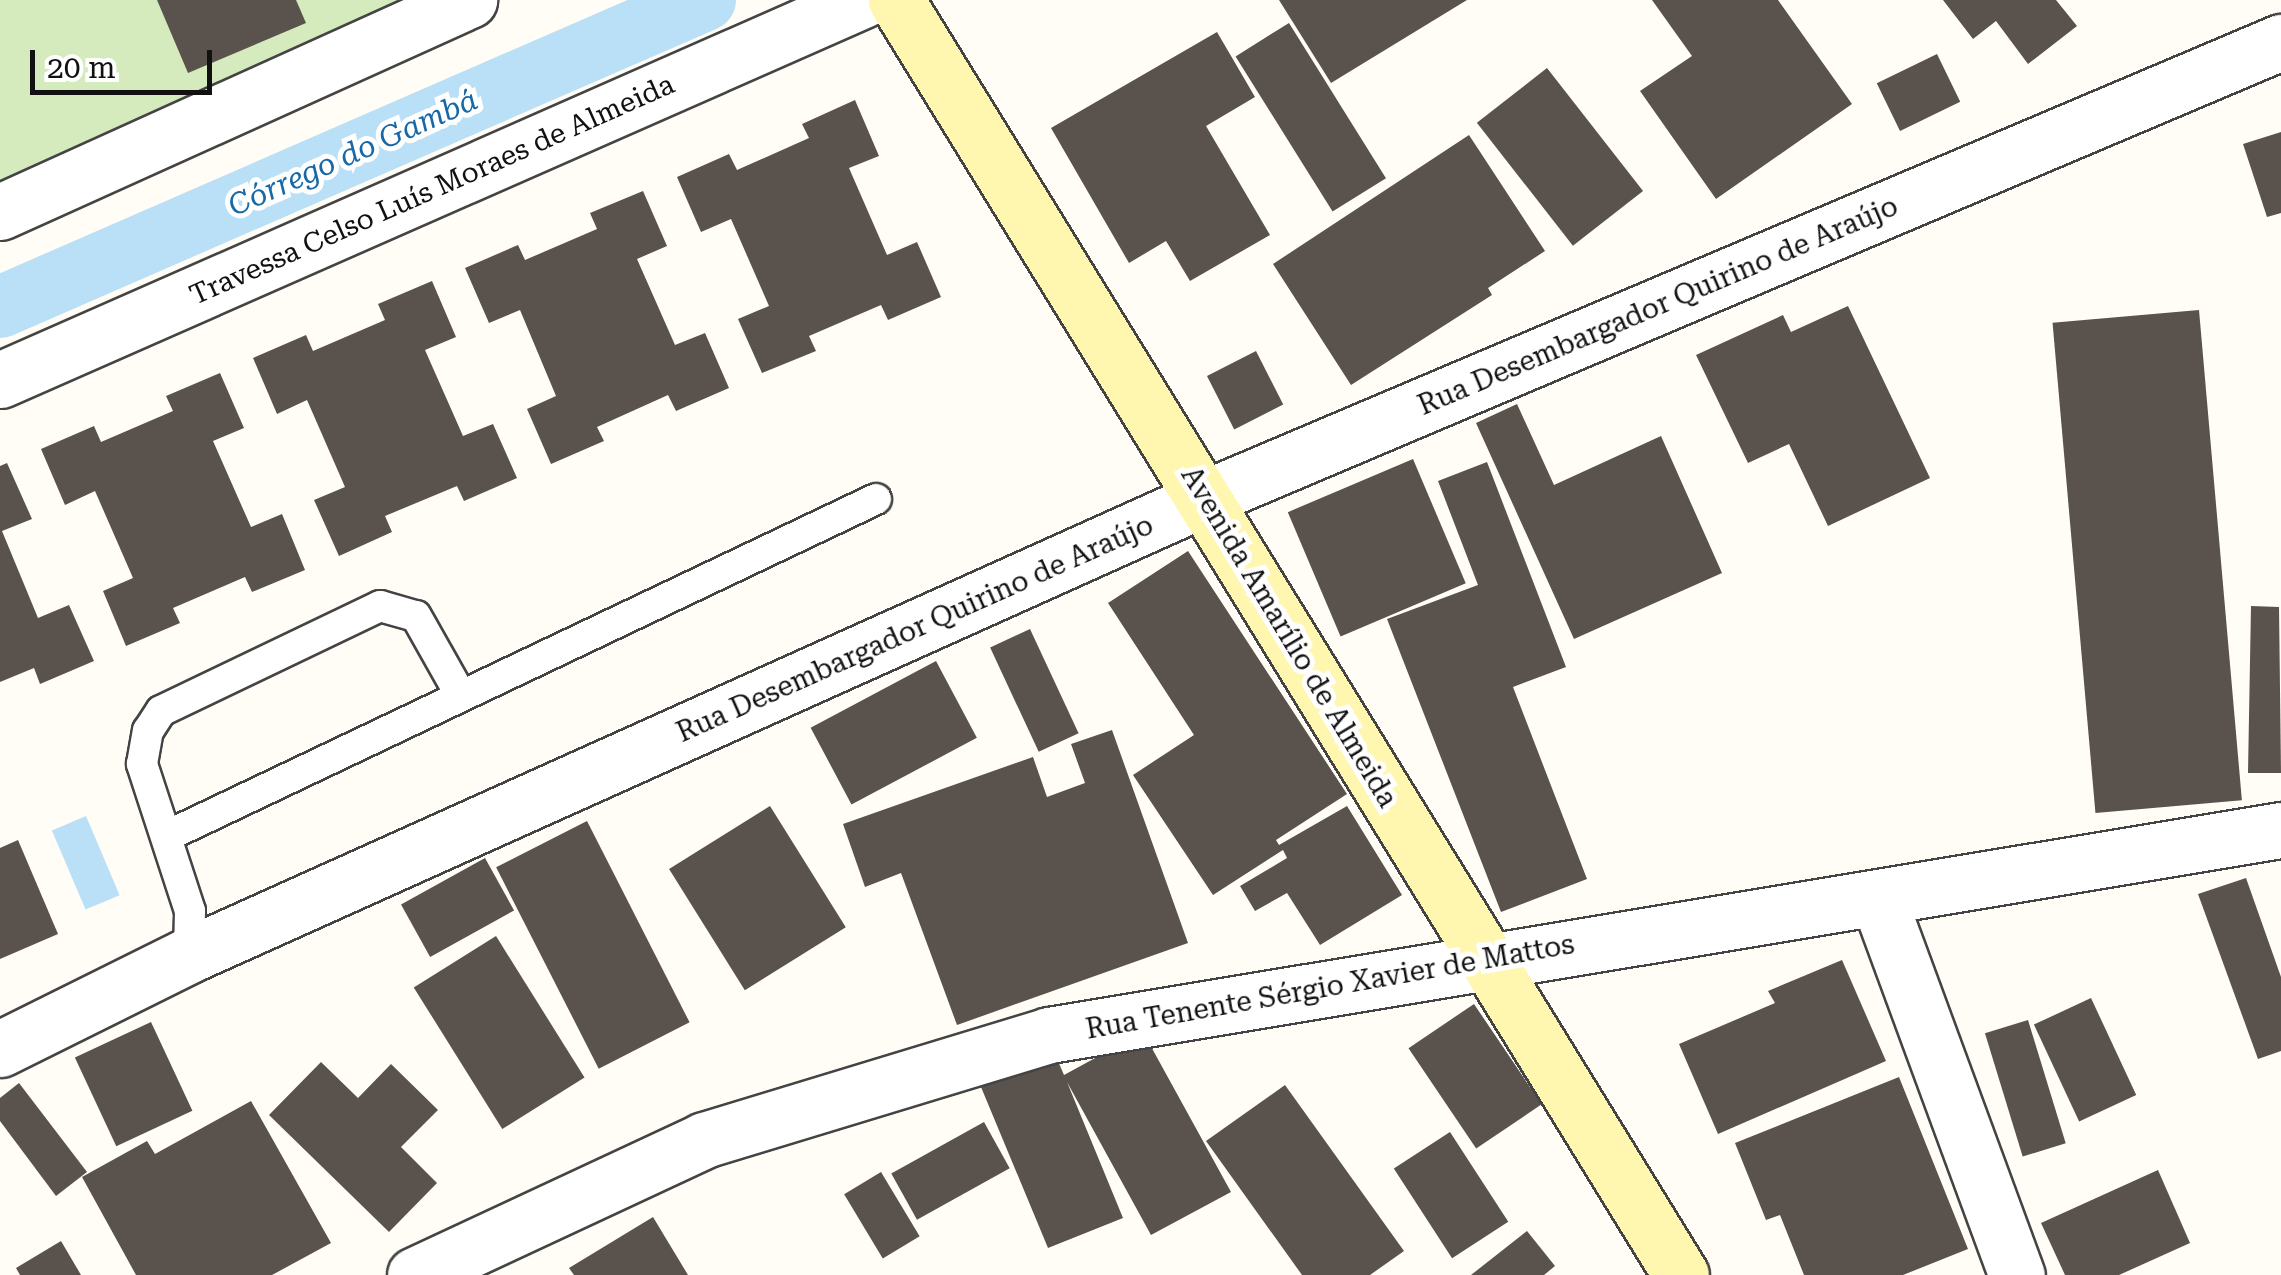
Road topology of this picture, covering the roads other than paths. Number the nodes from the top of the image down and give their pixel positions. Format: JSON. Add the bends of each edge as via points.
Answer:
{"nodes":[{"id":1,"x":469,"y":0,"type":"edge"},
{"id":2,"x":864,"y":0,"type":"edge"},
{"id":3,"x":896,"y":0,"type":"edge"},
{"id":4,"x":2281,"y":42,"type":"edge"},
{"id":5,"x":0,"y":212,"type":"edge"},
{"id":6,"x":0,"y":380,"type":"edge"},
{"id":7,"x":1205,"y":498,"type":"junction"},
{"id":8,"x":876,"y":499,"type":"dead end"},
{"id":9,"x":460,"y":694,"type":"junction"},
{"id":10,"x":2281,"y":830,"type":"edge"},
{"id":11,"x":167,"y":836,"type":"junction"},
{"id":12,"x":1878,"y":898,"type":"junction"},
{"id":13,"x":189,"y":955,"type":"junction"},
{"id":14,"x":1484,"y":958,"type":"junction"},
{"id":15,"x":0,"y":1050,"type":"edge"},
{"id":16,"x":416,"y":1275,"type":"edge"},
{"id":17,"x":1682,"y":1275,"type":"edge"},
{"id":18,"x":2017,"y":1275,"type":"edge"}],
"edges":[{"from":1,"to":5,"type":"street"},
{"from":2,"to":6,"type":"street","name":"Travessa Celso Luís Moraes de Almeida"},
{"from":3,"to":7,"type":"street","name":"Avenida Amarílio de Almeida"},
{"from":4,"to":7,"type":"street","name":"Rua Desembargador Quirino de Araújo"},
{"from":7,"to":13,"type":"street","name":"Rua Desembargador Quirino de Araújo"},
{"from":7,"to":14,"type":"street","name":"Avenida Amarílio de Almeida"},
{"from":8,"to":9,"type":"lane"},
{"from":9,"to":11,"type":"lane"},
{"from":9,"to":11,"type":"lane","via":[[416,616],[380,606],[172,703],[148,731],[142,764]]},
{"from":10,"to":12,"type":"street","name":"Rua Tenente Sérgio Xavier de Mattos"},
{"from":11,"to":13,"type":"lane","via":[[190,911]]},
{"from":12,"to":14,"type":"street","name":"Rua Tenente Sérgio Xavier de Mattos"},
{"from":12,"to":18,"type":"street"},
{"from":13,"to":15,"type":"street","name":"Rua Desembargador Quirino de Araújo"},
{"from":14,"to":16,"type":"street","name":"Rua Tenente Sérgio Xavier de Mattos","via":[[1049,1035],[704,1140]]},
{"from":14,"to":17,"type":"street","name":"Avenida Amarílio de Almeida"}]}
